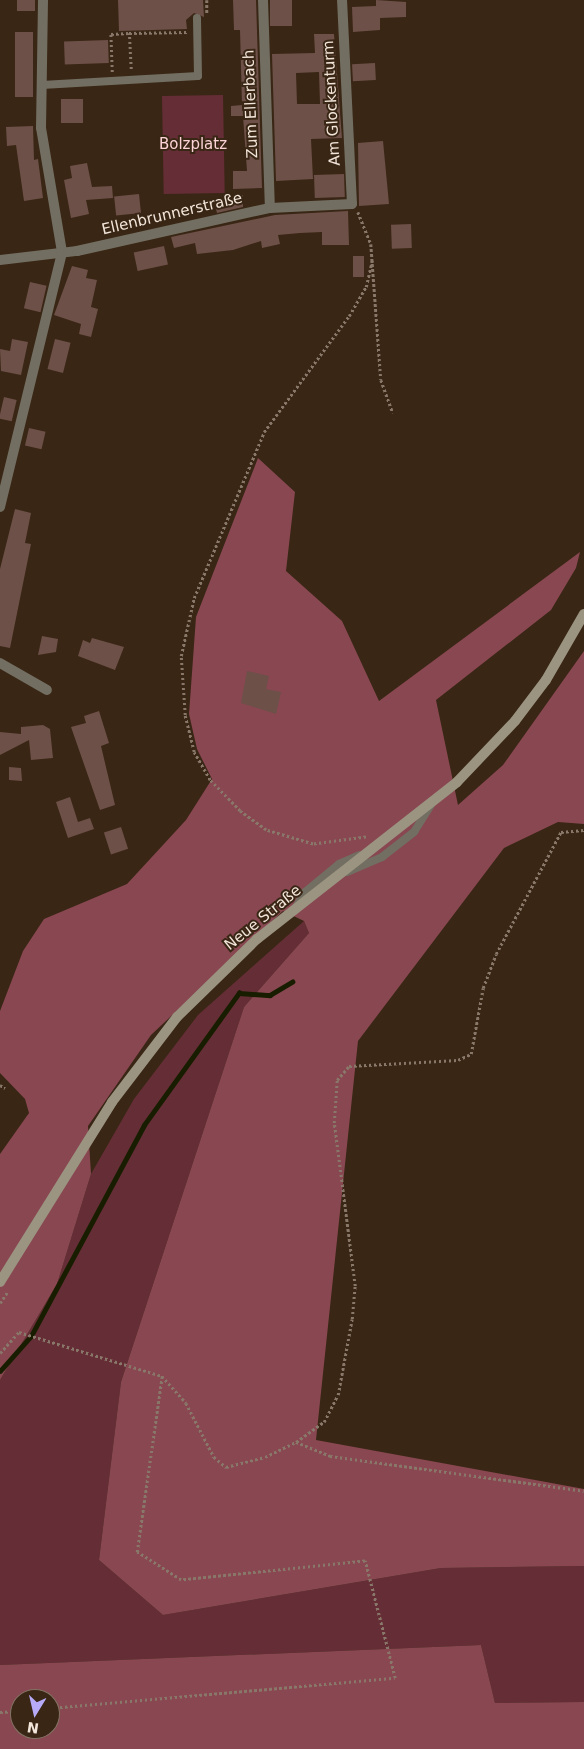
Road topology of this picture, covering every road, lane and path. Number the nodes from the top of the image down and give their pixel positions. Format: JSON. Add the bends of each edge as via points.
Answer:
{"nodes":[{"id":1,"x":43,"y":0,"type":"edge"},
{"id":2,"x":263,"y":0,"type":"edge"},
{"id":3,"x":342,"y":0,"type":"edge"},
{"id":4,"x":197,"y":18,"type":"dead end"},
{"id":5,"x":197,"y":32,"type":"junction"},
{"id":6,"x":129,"y":34,"type":"junction"},
{"id":7,"x":112,"y":64,"type":"dead end"},
{"id":8,"x":131,"y":79,"type":"junction"},
{"id":9,"x":42,"y":85,"type":"junction"},
{"id":10,"x":352,"y":204,"type":"junction"},
{"id":11,"x":270,"y":208,"type":"junction"},
{"id":12,"x":62,"y":252,"type":"junction"},
{"id":13,"x":0,"y":260,"type":"edge"},
{"id":14,"x":372,"y":261,"type":"junction"},
{"id":15,"x":393,"y":413,"type":"dead end"},
{"id":16,"x":0,"y":506,"type":"edge"},
{"id":17,"x":584,"y":614,"type":"edge"},
{"id":18,"x":0,"y":663,"type":"edge"},
{"id":19,"x":47,"y":690,"type":"dead end"},
{"id":20,"x":431,"y":805,"type":"junction"},
{"id":21,"x":584,"y":830,"type":"edge"},
{"id":22,"x":368,"y":837,"type":"dead end"},
{"id":23,"x":379,"y":846,"type":"junction"},
{"id":24,"x":343,"y":874,"type":"junction"},
{"id":25,"x":292,"y":912,"type":"junction"},
{"id":26,"x":0,"y":1084,"type":"edge"},
{"id":27,"x":5,"y":1088,"type":"dead end"},
{"id":28,"x":0,"y":1282,"type":"edge"},
{"id":29,"x":13,"y":1284,"type":"dead end"},
{"id":30,"x":0,"y":1303,"type":"edge"},
{"id":31,"x":0,"y":1353,"type":"edge"},
{"id":32,"x":162,"y":1376,"type":"junction"},
{"id":33,"x":296,"y":1442,"type":"junction"},
{"id":34,"x":584,"y":1491,"type":"edge"},
{"id":35,"x":60,"y":1707,"type":"edge"}],
"edges":[{"from":1,"to":9,"type":"street"},
{"from":2,"to":11,"type":"street","name":"Zum Ellerbach"},
{"from":3,"to":10,"type":"street","name":"Am Glockenturm"},
{"from":4,"to":5,"type":"lane"},
{"from":5,"to":6,"type":"path"},
{"from":5,"to":8,"type":"lane","via":[[198,76]]},
{"from":6,"to":7,"type":"path","via":[[111,34]]},
{"from":6,"to":8,"type":"path"},
{"from":8,"to":9,"type":"lane"},
{"from":9,"to":12,"type":"street","via":[[46,168]]},
{"from":10,"to":11,"type":"street","name":"Ellenbrunnerstraße"},
{"from":10,"to":14,"type":"path","via":[[368,229]]},
{"from":11,"to":12,"type":"street","name":"Ellenbrunnerstraße"},
{"from":12,"to":13,"type":"street","name":"Ellenbrunnerstraße"},
{"from":12,"to":16,"type":"street"},
{"from":14,"to":15,"type":"path","via":[[381,380]]},
{"from":14,"to":22,"type":"path","via":[[366,287],[349,316],[264,432],[194,598],[181,656],[185,715],[194,752],[210,780],[240,811],[266,830],[313,844]]},
{"from":17,"to":20,"type":"main road","name":"Neue Straße","via":[[546,680],[515,721]]},
{"from":18,"to":19,"type":"street"},
{"from":20,"to":23,"type":"main road","name":"Neue Straße"},
{"from":20,"to":24,"type":"lane","via":[[414,832],[382,857]]},
{"from":21,"to":33,"type":"path","via":[[561,832],[496,954],[484,988],[471,1054],[458,1060],[349,1066],[337,1080],[334,1123],[355,1286],[352,1319],[338,1395],[324,1422]]},
{"from":23,"to":24,"type":"main road","name":"Neue Straße"},
{"from":23,"to":25,"type":"lane","via":[[338,864],[305,892]]},
{"from":24,"to":25,"type":"main road","name":"Neue Straße"},
{"from":25,"to":28,"type":"main road","name":"Neue Straße","via":[[216,976],[144,1057]]},
{"from":26,"to":27,"type":"path"},
{"from":29,"to":30,"type":"path"},
{"from":31,"to":32,"type":"path","via":[[19,1332]]},
{"from":32,"to":33,"type":"path","via":[[186,1403],[214,1456],[226,1467],[265,1457]]},
{"from":32,"to":35,"type":"path","via":[[137,1552],[181,1580],[365,1560],[396,1678]]},
{"from":33,"to":34,"type":"path","via":[[330,1456]]}]}
